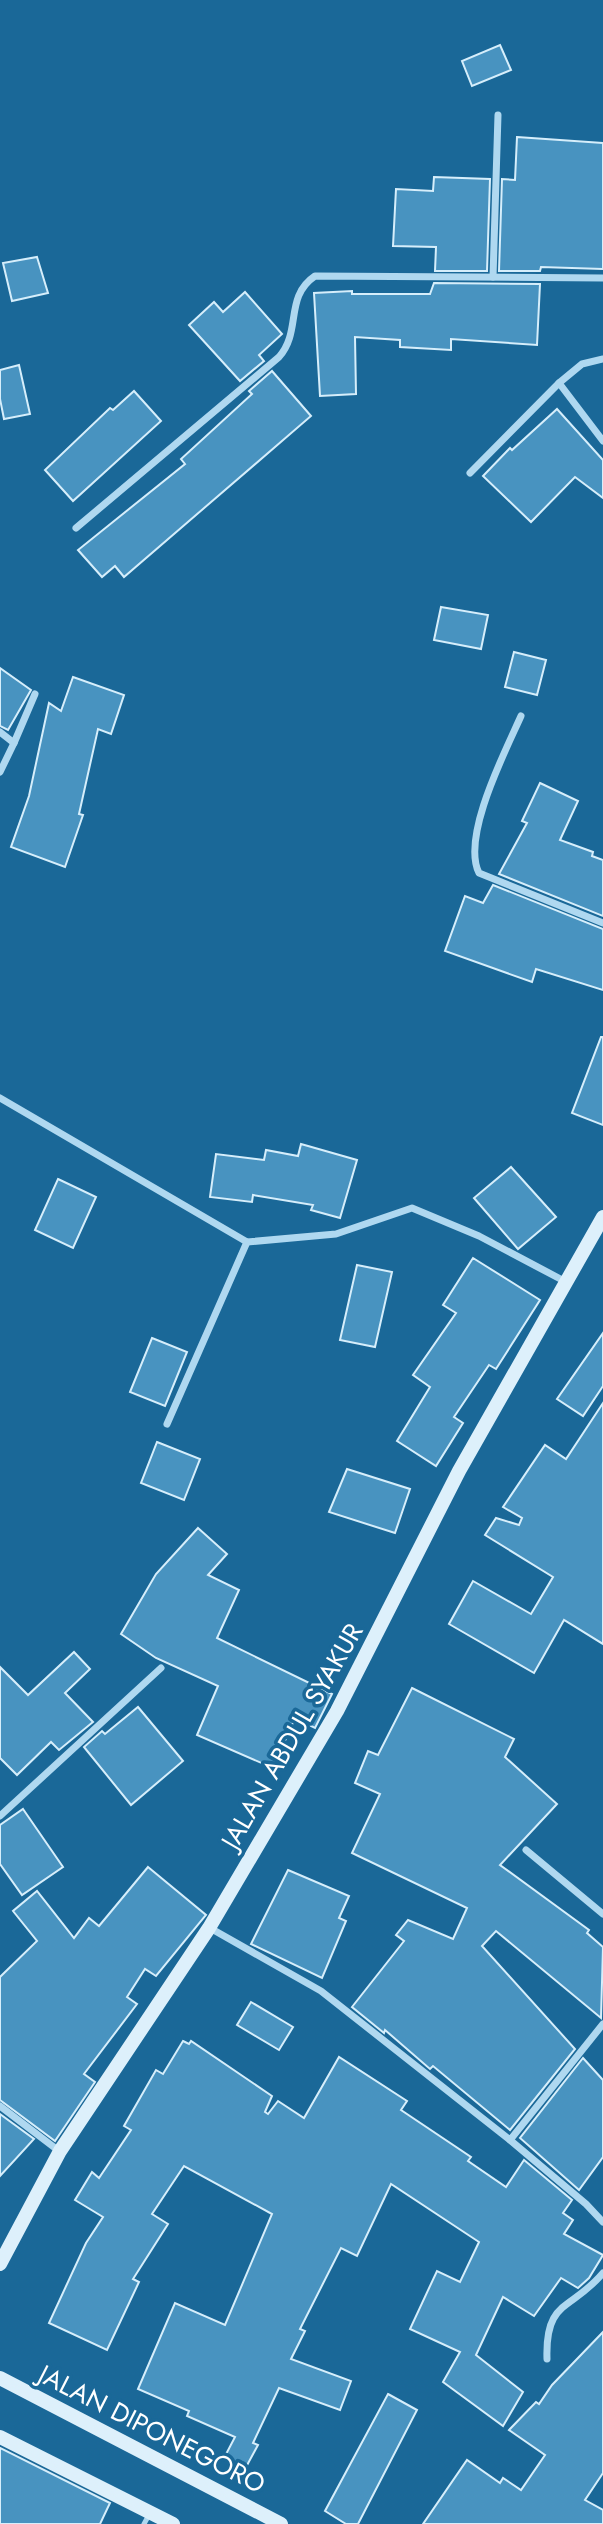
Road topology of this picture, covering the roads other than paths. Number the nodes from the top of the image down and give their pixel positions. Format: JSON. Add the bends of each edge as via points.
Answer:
{"nodes":[{"id":1,"x":498,"y":116,"type":"dead end"},
{"id":2,"x":493,"y":277,"type":"junction"},
{"id":3,"x":603,"y":278,"type":"edge"},
{"id":4,"x":603,"y":359,"type":"edge"},
{"id":5,"x":559,"y":383,"type":"junction"},
{"id":6,"x":603,"y":441,"type":"edge"},
{"id":7,"x":470,"y":472,"type":"dead end"},
{"id":8,"x":76,"y":528,"type":"dead end"},
{"id":9,"x":35,"y":694,"type":"dead end"},
{"id":10,"x":521,"y":716,"type":"dead end"},
{"id":11,"x":0,"y":732,"type":"edge"},
{"id":12,"x":14,"y":743,"type":"junction"},
{"id":13,"x":0,"y":772,"type":"edge"},
{"id":14,"x":603,"y":923,"type":"edge"},
{"id":15,"x":0,"y":1098,"type":"edge"},
{"id":16,"x":603,"y":1217,"type":"edge"},
{"id":17,"x":247,"y":1242,"type":"junction"},
{"id":18,"x":568,"y":1283,"type":"junction"},
{"id":19,"x":167,"y":1424,"type":"dead end"},
{"id":20,"x":161,"y":1668,"type":"dead end"},
{"id":21,"x":0,"y":1816,"type":"edge"},
{"id":22,"x":526,"y":1850,"type":"dead end"},
{"id":23,"x":603,"y":1914,"type":"edge"},
{"id":24,"x":209,"y":1928,"type":"junction"},
{"id":25,"x":603,"y":2024,"type":"edge"},
{"id":26,"x":0,"y":2106,"type":"edge"},
{"id":27,"x":510,"y":2140,"type":"junction"},
{"id":28,"x":60,"y":2151,"type":"junction"},
{"id":29,"x":603,"y":2222,"type":"edge"},
{"id":30,"x":0,"y":2264,"type":"edge"},
{"id":31,"x":603,"y":2273,"type":"edge"},
{"id":32,"x":547,"y":2359,"type":"dead end"},
{"id":33,"x":0,"y":2378,"type":"edge"},
{"id":34,"x":0,"y":2437,"type":"edge"},
{"id":35,"x":147,"y":2518,"type":"edge"},
{"id":36,"x":173,"y":2524,"type":"edge"},
{"id":37,"x":281,"y":2524,"type":"edge"}],
"edges":[{"from":1,"to":2,"type":"street"},
{"from":2,"to":3,"type":"street"},
{"from":2,"to":8,"type":"street","via":[[315,276],[298,293],[291,339],[279,357]]},
{"from":4,"to":5,"type":"street","via":[[582,364]]},
{"from":5,"to":6,"type":"street"},
{"from":5,"to":7,"type":"street"},
{"from":9,"to":12,"type":"street"},
{"from":10,"to":14,"type":"street","via":[[486,794],[472,860],[479,873]]},
{"from":11,"to":12,"type":"street"},
{"from":12,"to":13,"type":"street"},
{"from":15,"to":17,"type":"street"},
{"from":16,"to":18,"type":"street","name":"JALAN ABDUL SYAKUR"},
{"from":17,"to":18,"type":"street","via":[[336,1234],[412,1208],[479,1236]]},
{"from":17,"to":19,"type":"street"},
{"from":18,"to":24,"type":"street","name":"JALAN ABDUL SYAKUR","via":[[459,1471],[337,1711]]},
{"from":20,"to":21,"type":"street"},
{"from":22,"to":23,"type":"street"},
{"from":24,"to":27,"type":"street","via":[[321,1991]]},
{"from":24,"to":28,"type":"street","name":"JALAN ABDUL SYAKUR"},
{"from":25,"to":27,"type":"street"},
{"from":26,"to":28,"type":"street"},
{"from":27,"to":29,"type":"street"},
{"from":28,"to":30,"type":"street","name":"JALAN ABDUL SYAKUR"},
{"from":31,"to":32,"type":"street","via":[[554,2316],[547,2336]]},
{"from":33,"to":37,"type":"street","name":"JALAN DIPONEGORO"},
{"from":34,"to":35,"type":"street"},
{"from":35,"to":36,"type":"street"}]}
